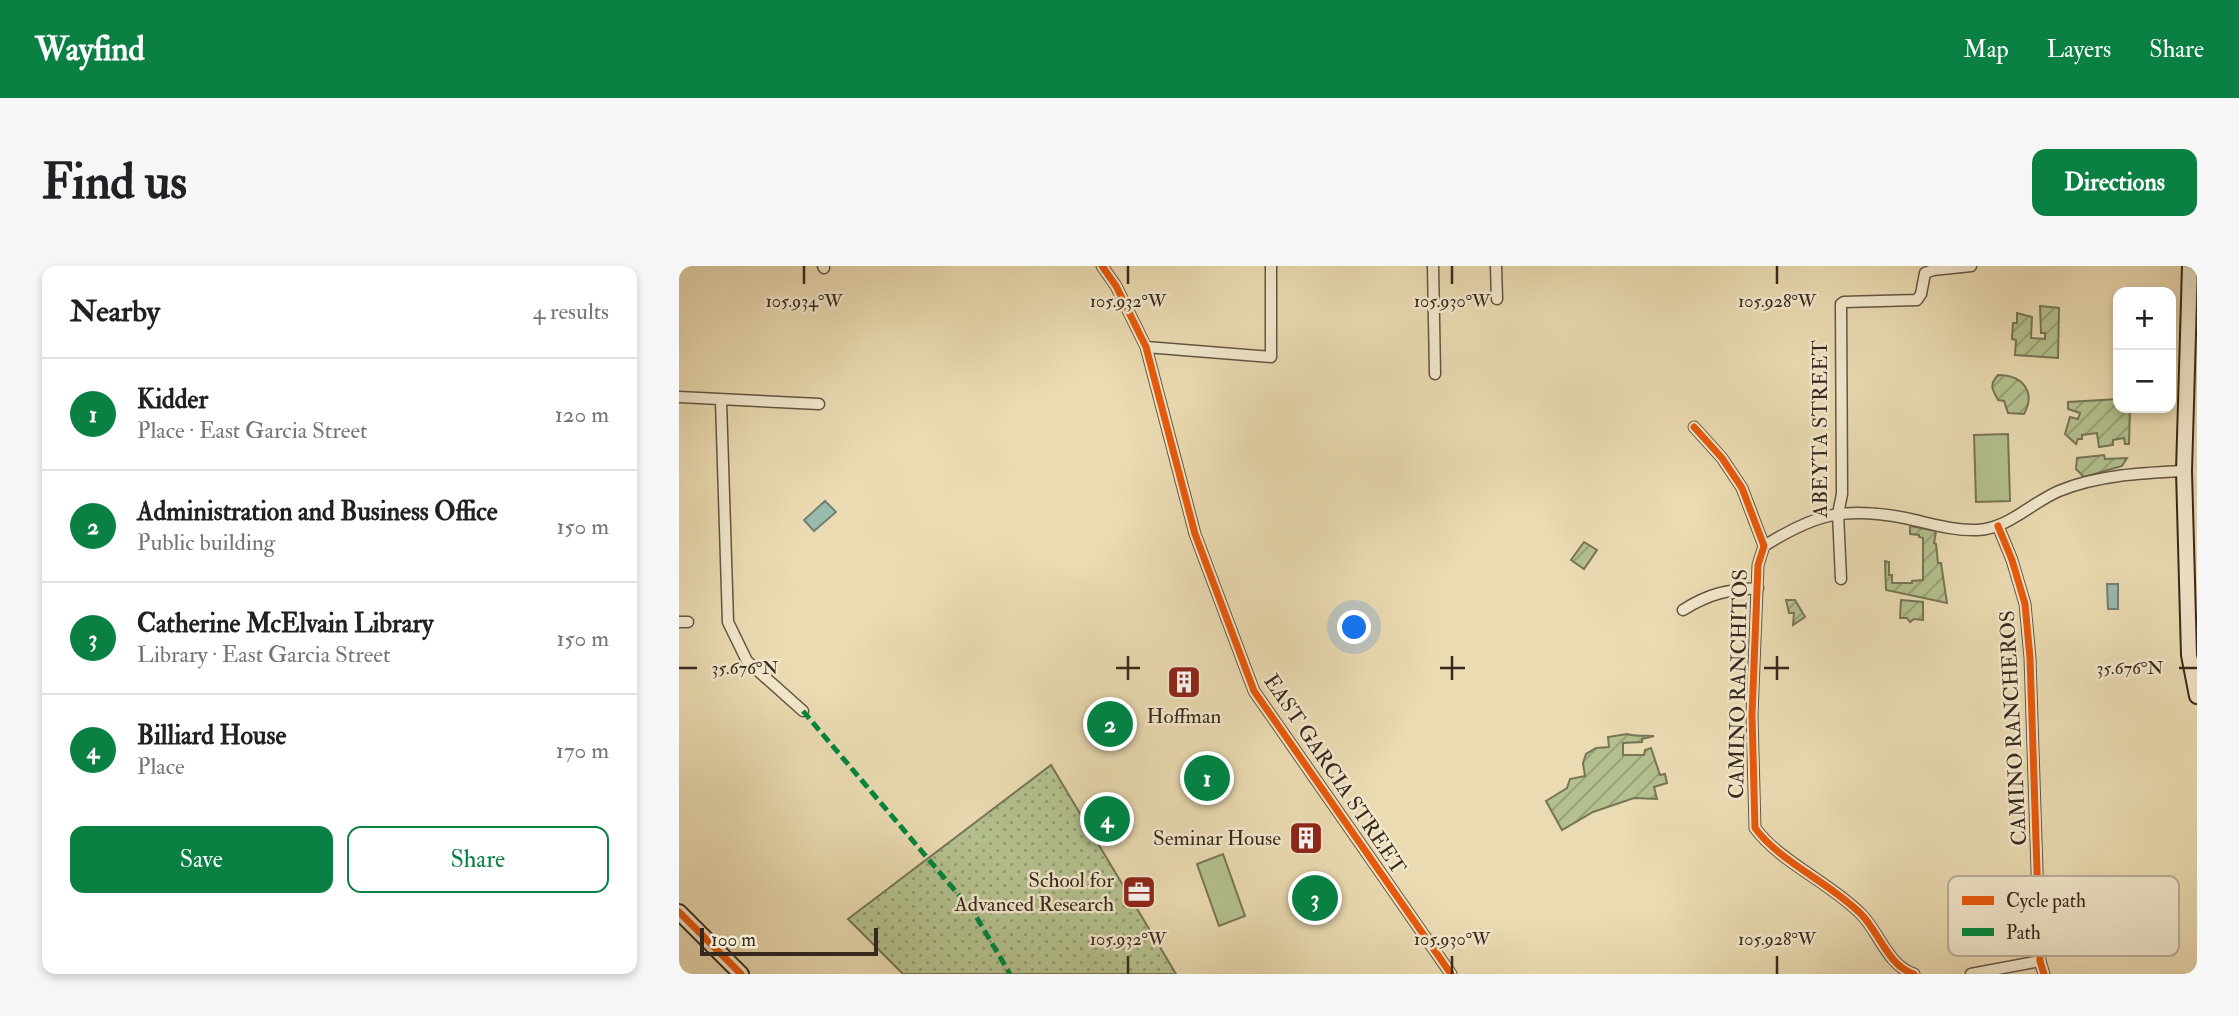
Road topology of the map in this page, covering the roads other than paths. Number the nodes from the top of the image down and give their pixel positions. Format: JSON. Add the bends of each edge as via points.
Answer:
{"nodes":[{"id":1,"x":1102,"y":266,"type":"edge"},
{"id":2,"x":1271,"y":266,"type":"edge"},
{"id":3,"x":1433,"y":266,"type":"edge"},
{"id":4,"x":1496,"y":266,"type":"edge"},
{"id":5,"x":1971,"y":266,"type":"edge"},
{"id":6,"x":2190,"y":266,"type":"edge"},
{"id":7,"x":1497,"y":299,"type":"dead end"},
{"id":8,"x":1146,"y":346,"type":"junction"},
{"id":9,"x":1435,"y":374,"type":"dead end"},
{"id":10,"x":679,"y":397,"type":"edge"},
{"id":11,"x":721,"y":401,"type":"junction"},
{"id":12,"x":820,"y":404,"type":"dead end"},
{"id":13,"x":1694,"y":427,"type":"dead end"},
{"id":14,"x":2184,"y":471,"type":"junction"},
{"id":15,"x":1839,"y":514,"type":"junction"},
{"id":16,"x":1998,"y":526,"type":"junction"},
{"id":17,"x":1764,"y":547,"type":"junction"},
{"id":18,"x":1841,"y":579,"type":"dead end"},
{"id":19,"x":1758,"y":588,"type":"junction"},
{"id":20,"x":1683,"y":610,"type":"dead end"},
{"id":21,"x":2197,"y":696,"type":"edge"},
{"id":22,"x":803,"y":711,"type":"dead end"},
{"id":23,"x":2037,"y":876,"type":"edge"},
{"id":24,"x":679,"y":912,"type":"edge"},
{"id":25,"x":2040,"y":956,"type":"edge"},
{"id":26,"x":2040,"y":961,"type":"junction"},
{"id":27,"x":741,"y":974,"type":"edge"},
{"id":28,"x":1451,"y":974,"type":"edge"},
{"id":29,"x":1915,"y":974,"type":"edge"},
{"id":30,"x":1971,"y":974,"type":"edge"},
{"id":31,"x":2044,"y":974,"type":"edge"}],
"edges":[{"from":1,"to":8,"type":"street","name":"EAST GARCIA STREET"},
{"from":2,"to":8,"type":"street","via":[[1271,357]]},
{"from":3,"to":9,"type":"street"},
{"from":4,"to":7,"type":"street"},
{"from":5,"to":15,"type":"street","name":"ABEYTA STREET","via":[[1925,273],[1917,300],[1841,304]]},
{"from":6,"to":14,"type":"street"},
{"from":8,"to":28,"type":"street","name":"EAST GARCIA STREET","via":[[1195,534],[1254,691]]},
{"from":10,"to":11,"type":"street"},
{"from":11,"to":12,"type":"street"},
{"from":11,"to":22,"type":"street","via":[[727,622],[747,661]]},
{"from":13,"to":17,"type":"street","name":"CAMINO RANCHITOS","via":[[1742,488]]},
{"from":14,"to":16,"type":"street","via":[[2126,474],[2060,491]]},
{"from":14,"to":21,"type":"street","via":[[2189,655]]},
{"from":15,"to":16,"type":"street","via":[[1871,513],[1944,528]]},
{"from":15,"to":17,"type":"street","via":[[1796,526]]},
{"from":15,"to":18,"type":"street","name":"ABEYTA STREET"},
{"from":16,"to":23,"type":"street","name":"CAMINO RANCHEROS","via":[[2025,604],[2031,657]]},
{"from":17,"to":19,"type":"street","name":"CAMINO RANCHITOS"},
{"from":19,"to":20,"type":"street","via":[[1725,590]]},
{"from":19,"to":29,"type":"street","name":"CAMINO RANCHITOS","via":[[1752,715],[1755,828],[1766,842],[1848,901],[1867,920],[1889,955],[1906,972]]},
{"from":24,"to":27,"type":"street"},
{"from":25,"to":26,"type":"street","name":"CAMINO RANCHEROS"},
{"from":26,"to":30,"type":"street"},
{"from":26,"to":31,"type":"street","name":"CAMINO RANCHEROS"}]}
